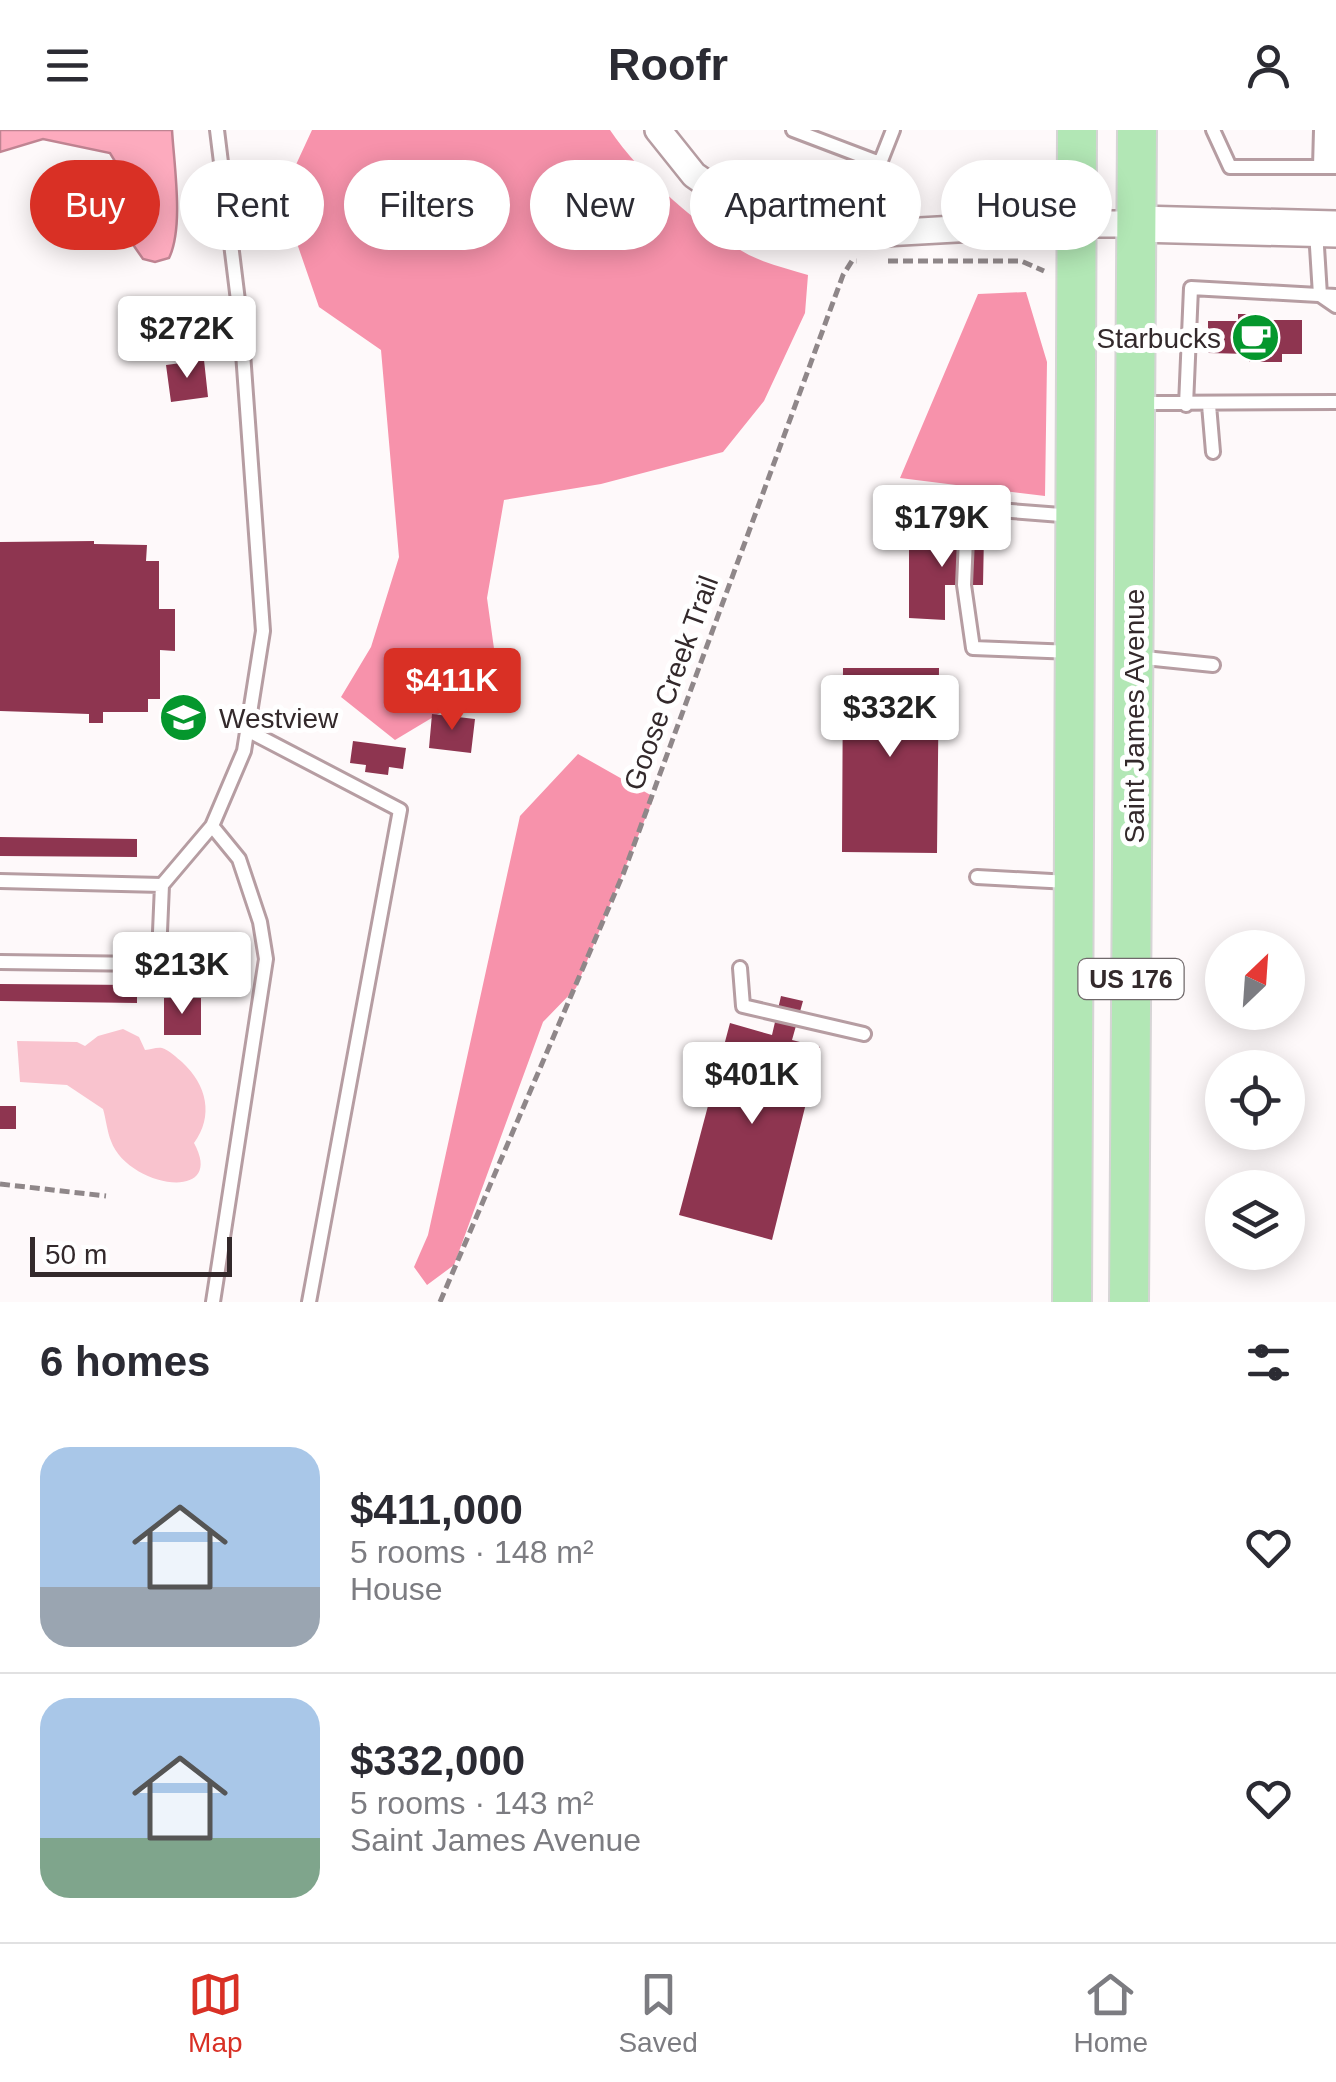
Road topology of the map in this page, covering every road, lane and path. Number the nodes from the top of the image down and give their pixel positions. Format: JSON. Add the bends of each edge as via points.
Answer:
{"nodes":[{"id":1,"x":217,"y":130,"type":"edge"},
{"id":2,"x":658,"y":130,"type":"edge"},
{"id":3,"x":793,"y":130,"type":"edge"},
{"id":4,"x":893,"y":130,"type":"edge"},
{"id":5,"x":1078,"y":130,"type":"edge"},
{"id":6,"x":1137,"y":130,"type":"edge"},
{"id":7,"x":1213,"y":130,"type":"edge"},
{"id":8,"x":1321,"y":130,"type":"edge"},
{"id":9,"x":1333,"y":130,"type":"edge"},
{"id":10,"x":1078,"y":160,"type":"edge"},
{"id":11,"x":1329,"y":167,"type":"edge"},
{"id":12,"x":1112,"y":224,"type":"edge"},
{"id":13,"x":1138,"y":224,"type":"junction"},
{"id":14,"x":1326,"y":228,"type":"edge"},
{"id":15,"x":941,"y":230,"type":"edge"},
{"id":16,"x":1077,"y":250,"type":"edge"},
{"id":17,"x":1052,"y":271,"type":"dead end"},
{"id":18,"x":1320,"y":294,"type":"junction"},
{"id":19,"x":1336,"y":296,"type":"edge"},
{"id":20,"x":1336,"y":306,"type":"edge"},
{"id":21,"x":1336,"y":402,"type":"edge"},
{"id":22,"x":1133,"y":403,"type":"junction"},
{"id":23,"x":1209,"y":404,"type":"junction"},
{"id":24,"x":1186,"y":405,"type":"junction"},
{"id":25,"x":1213,"y":452,"type":"dead end"},
{"id":26,"x":1076,"y":516,"type":"junction"},
{"id":27,"x":1076,"y":652,"type":"junction"},
{"id":28,"x":1135,"y":657,"type":"junction"},
{"id":29,"x":1213,"y":664,"type":"dead end"},
{"id":30,"x":247,"y":730,"type":"junction"},
{"id":31,"x":212,"y":826,"type":"junction"},
{"id":32,"x":977,"y":878,"type":"dead end"},
{"id":33,"x":0,"y":881,"type":"edge"},
{"id":34,"x":1074,"y":882,"type":"junction"},
{"id":35,"x":162,"y":885,"type":"junction"},
{"id":36,"x":0,"y":962,"type":"edge"},
{"id":37,"x":740,"y":968,"type":"dead end"},
{"id":38,"x":864,"y":1034,"type":"dead end"},
{"id":39,"x":0,"y":1184,"type":"edge"},
{"id":40,"x":106,"y":1196,"type":"dead end"},
{"id":41,"x":213,"y":1302,"type":"edge"},
{"id":42,"x":308,"y":1302,"type":"edge"},
{"id":43,"x":440,"y":1302,"type":"edge"},
{"id":44,"x":1072,"y":1302,"type":"edge"},
{"id":45,"x":1130,"y":1302,"type":"edge"}],
"edges":[{"from":1,"to":30,"type":"lane","via":[[241,324],[262,615]]},
{"from":2,"to":15,"type":"street","via":[[694,175],[736,206],[786,229]]},
{"from":3,"to":4,"type":"lane","via":[[880,163]]},
{"from":5,"to":10,"type":"main road"},
{"from":6,"to":13,"type":"main road","name":"Saint James Avenue","number":"US 176"},
{"from":7,"to":11,"type":"lane","via":[[1230,167]]},
{"from":8,"to":11,"type":"lane"},
{"from":9,"to":11,"type":"lane"},
{"from":12,"to":13,"type":"street"},
{"from":13,"to":14,"type":"street"},
{"from":13,"to":22,"type":"main road","name":"Saint James Avenue","number":"US 176"},
{"from":14,"to":18,"type":"lane"},
{"from":16,"to":26,"type":"main road"},
{"from":17,"to":43,"type":"path","name":"Goose Creek Trail","via":[[1022,261],[852,262],[844,275],[624,872]]},
{"from":18,"to":19,"type":"lane"},
{"from":18,"to":20,"type":"lane"},
{"from":18,"to":24,"type":"lane","via":[[1191,288]]},
{"from":21,"to":23,"type":"lane"},
{"from":22,"to":24,"type":"lane"},
{"from":22,"to":28,"type":"main road","name":"Saint James Avenue","number":"US 176"},
{"from":23,"to":24,"type":"lane"},
{"from":23,"to":25,"type":"lane"},
{"from":26,"to":27,"type":"main road"},
{"from":26,"to":27,"type":"lane","via":[[998,510],[967,516],[964,585],[973,648]]},
{"from":27,"to":34,"type":"main road"},
{"from":28,"to":29,"type":"lane"},
{"from":28,"to":45,"type":"main road","name":"Saint James Avenue","number":"US 176"},
{"from":30,"to":31,"type":"lane"},
{"from":30,"to":42,"type":"lane","via":[[400,810]]},
{"from":31,"to":35,"type":"lane"},
{"from":31,"to":41,"type":"lane","via":[[239,860],[266,959]]},
{"from":32,"to":34,"type":"lane"},
{"from":33,"to":35,"type":"lane"},
{"from":34,"to":44,"type":"main road"},
{"from":35,"to":36,"type":"lane","via":[[159,955],[147,964]]},
{"from":37,"to":38,"type":"lane","via":[[743,1006]]},
{"from":39,"to":40,"type":"path"}]}
